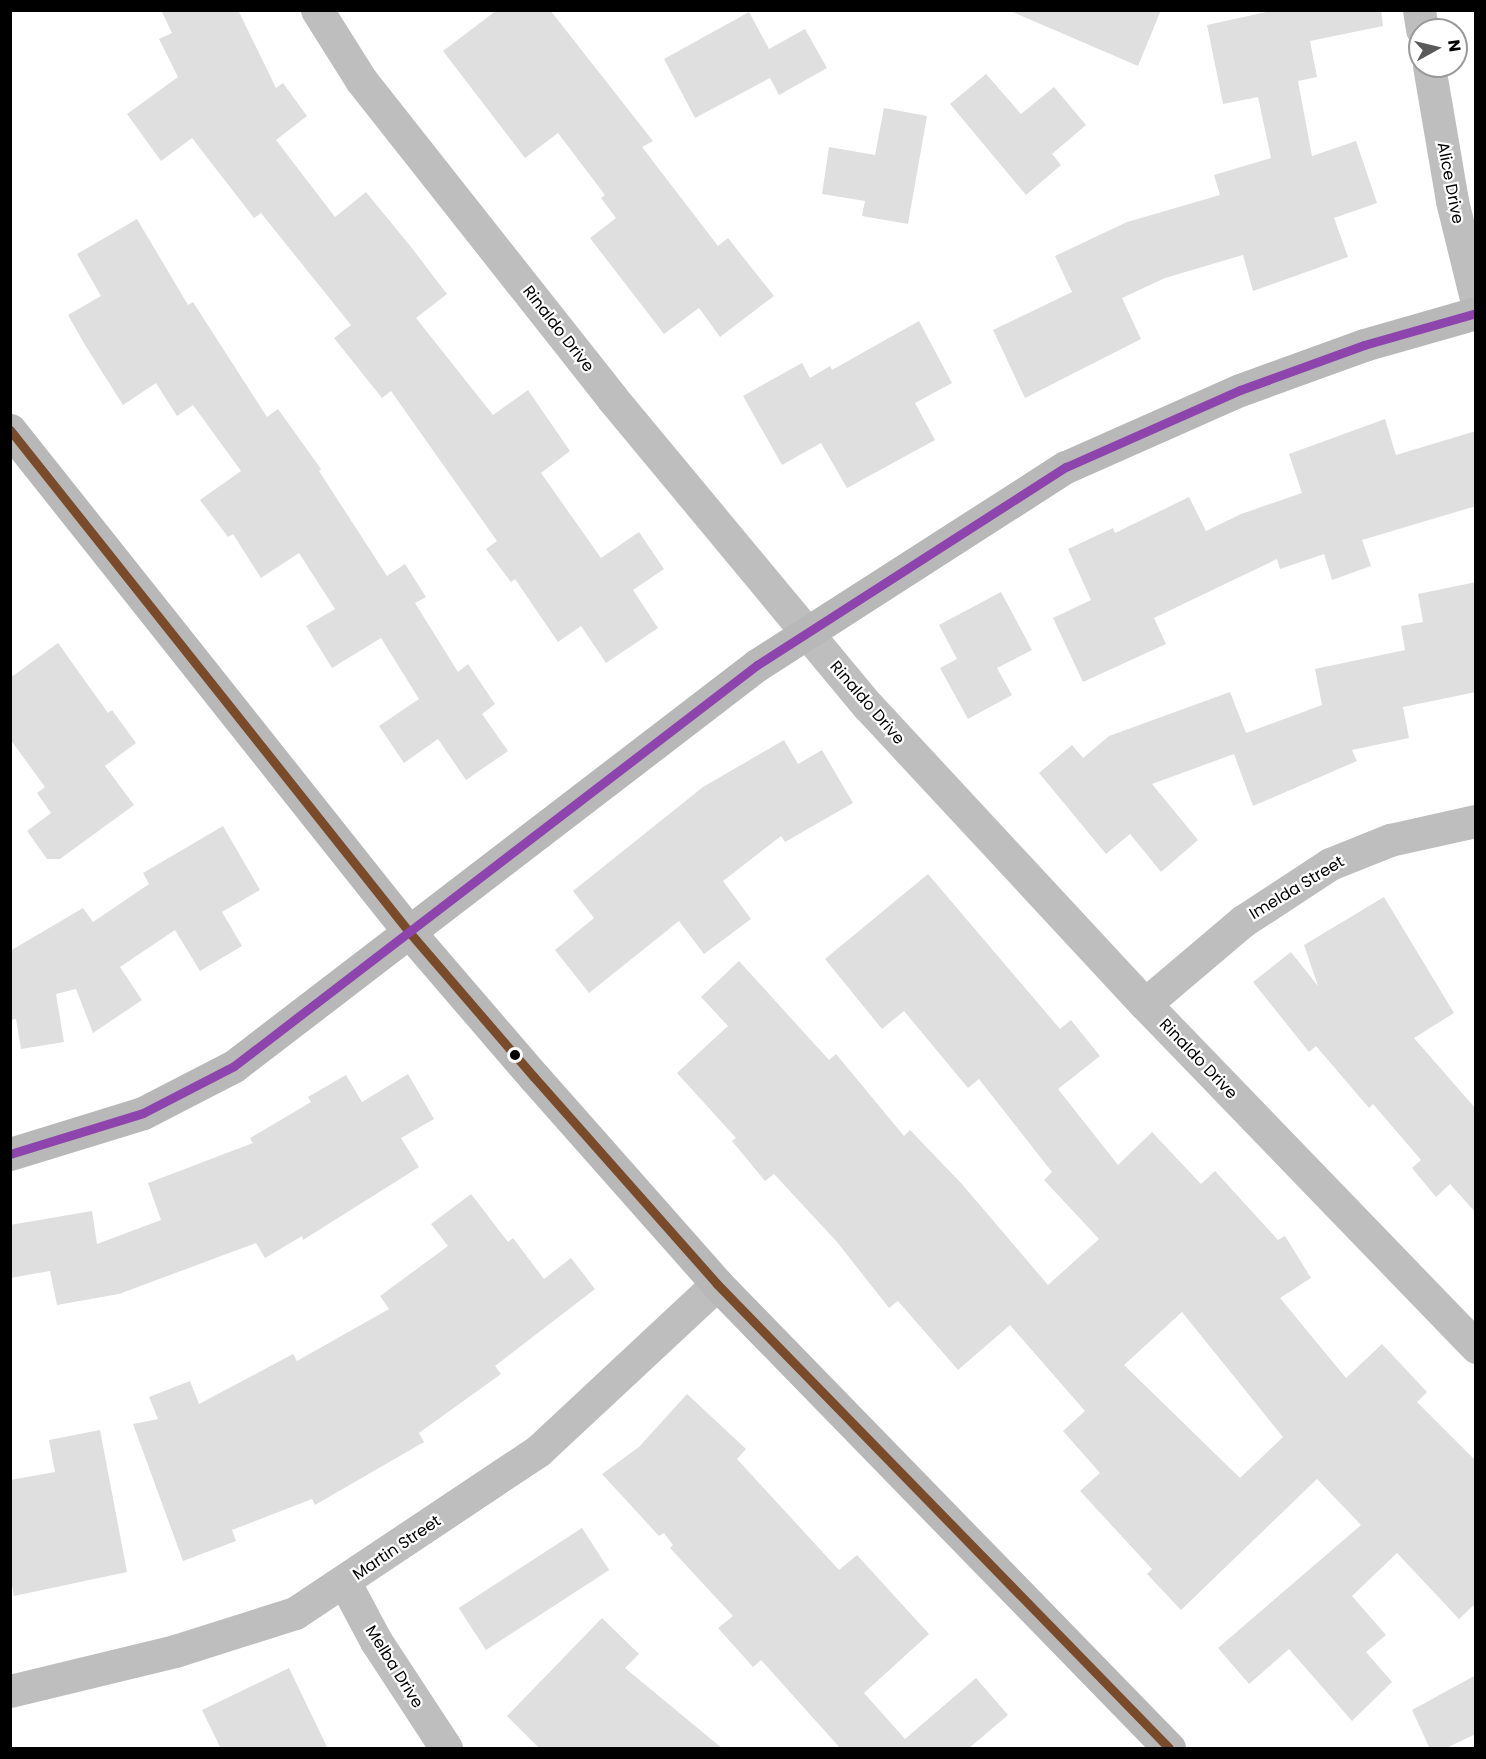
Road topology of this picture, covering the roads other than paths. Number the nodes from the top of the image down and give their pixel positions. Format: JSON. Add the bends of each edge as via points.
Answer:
{"nodes":[{"id":1,"x":316,"y":10,"type":"edge"},
{"id":2,"x":1431,"y":78,"type":"edge"},
{"id":3,"x":1476,"y":299,"type":"edge"},
{"id":4,"x":1476,"y":313,"type":"edge"},
{"id":5,"x":10,"y":430,"type":"edge"},
{"id":6,"x":806,"y":632,"type":"junction"},
{"id":7,"x":1476,"y":821,"type":"edge"},
{"id":8,"x":410,"y":933,"type":"junction"},
{"id":9,"x":1145,"y":1004,"type":"junction"},
{"id":10,"x":10,"y":1154,"type":"edge"},
{"id":11,"x":717,"y":1284,"type":"junction"},
{"id":12,"x":1476,"y":1347,"type":"edge"},
{"id":13,"x":345,"y":1583,"type":"junction"},
{"id":14,"x":10,"y":1691,"type":"edge"},
{"id":15,"x":446,"y":1749,"type":"edge"},
{"id":16,"x":1169,"y":1749,"type":"edge"}],
"edges":[{"from":1,"to":6,"type":"street","name":"Rinaldo Drive","via":[[368,89],[612,398]]},
{"from":2,"to":3,"type":"street","name":"Alice Drive","via":[[1452,201]]},
{"from":4,"to":6,"type":"street","via":[[1364,345],[1240,390],[1066,467]]},
{"from":5,"to":8,"type":"street"},
{"from":6,"to":8,"type":"street","via":[[757,665]]},
{"from":6,"to":9,"type":"street","name":"Rinaldo Drive","via":[[868,706]]},
{"from":7,"to":9,"type":"street","name":"Imelda Street","via":[[1390,840],[1330,864],[1243,921]]},
{"from":8,"to":10,"type":"street","via":[[234,1066],[143,1113]]},
{"from":8,"to":11,"type":"street"},
{"from":9,"to":12,"type":"street","name":"Rinaldo Drive"},
{"from":11,"to":13,"type":"street","name":"Martin Street","via":[[538,1451]]},
{"from":11,"to":16,"type":"street"},
{"from":13,"to":14,"type":"street","name":"Martin Street","via":[[295,1613],[175,1651]]},
{"from":13,"to":15,"type":"street","name":"Melba Drive","via":[[376,1641]]}]}
